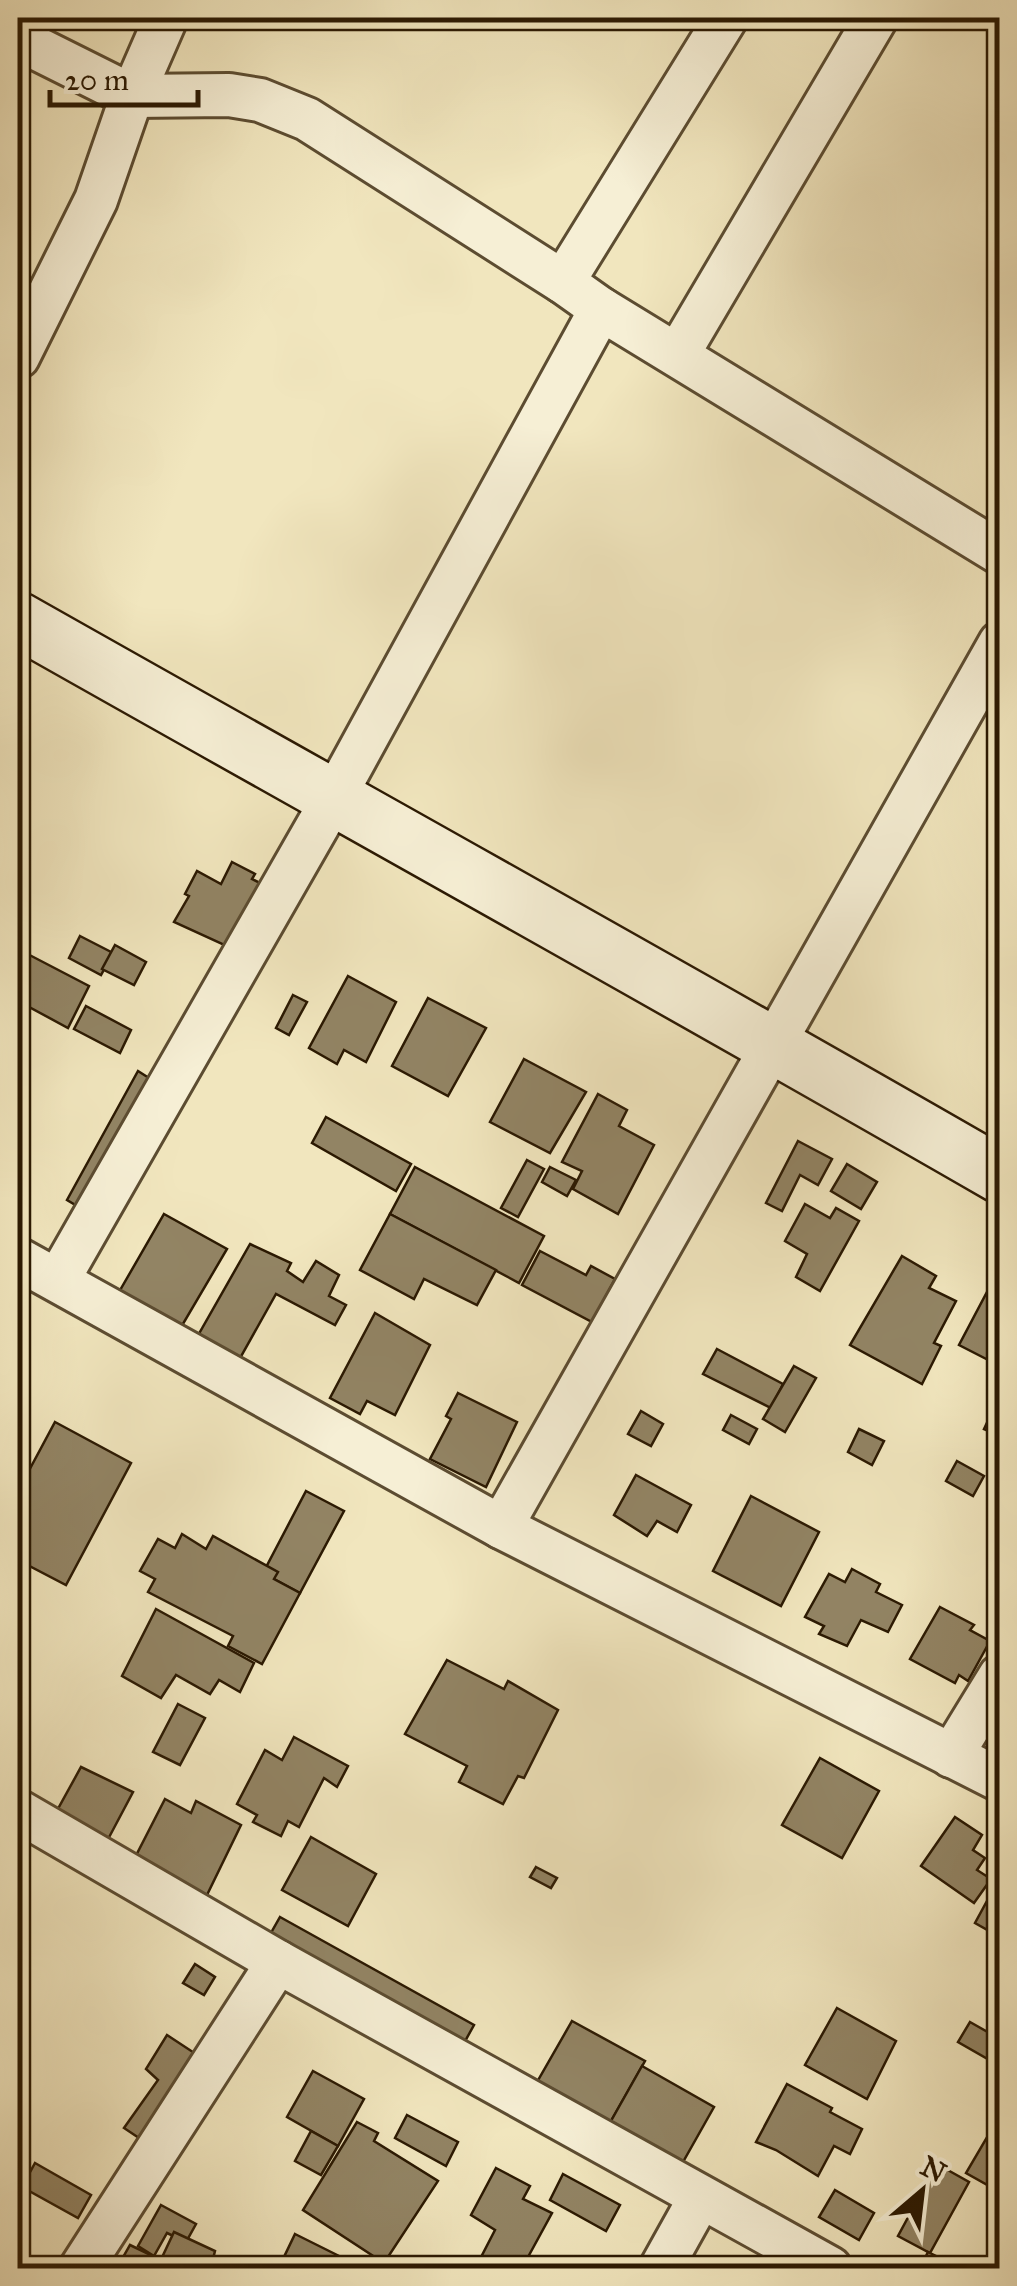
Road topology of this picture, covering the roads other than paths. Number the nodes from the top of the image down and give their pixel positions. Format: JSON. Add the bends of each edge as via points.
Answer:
{"nodes":[{"id":1,"x":166,"y":18,"type":"edge"},
{"id":2,"x":726,"y":18,"type":"edge"},
{"id":3,"x":876,"y":18,"type":"edge"},
{"id":4,"x":18,"y":39,"type":"edge"},
{"id":5,"x":132,"y":96,"type":"junction"},
{"id":6,"x":563,"y":282,"type":"junction"},
{"id":7,"x":601,"y":309,"type":"junction"},
{"id":8,"x":678,"y":354,"type":"junction"},
{"id":9,"x":18,"y":356,"type":"edge"},
{"id":10,"x":1000,"y":553,"type":"edge"},
{"id":11,"x":18,"y":620,"type":"edge"},
{"id":12,"x":1000,"y":643,"type":"edge"},
{"id":13,"x":333,"y":799,"type":"junction"},
{"id":14,"x":774,"y":1044,"type":"junction"},
{"id":15,"x":1000,"y":1175,"type":"edge"},
{"id":16,"x":18,"y":1258,"type":"edge"},
{"id":17,"x":58,"y":1280,"type":"junction"},
{"id":18,"x":501,"y":1527,"type":"junction"},
{"id":19,"x":1000,"y":1676,"type":"edge"},
{"id":20,"x":951,"y":1756,"type":"junction"},
{"id":21,"x":1000,"y":1780,"type":"edge"},
{"id":22,"x":18,"y":1812,"type":"edge"},
{"id":23,"x":278,"y":1962,"type":"junction"},
{"id":24,"x":700,"y":2198,"type":"junction"},
{"id":25,"x":81,"y":2268,"type":"edge"},
{"id":26,"x":661,"y":2268,"type":"edge"},
{"id":27,"x":830,"y":2268,"type":"edge"}],
"edges":[{"from":1,"to":5,"type":"street"},
{"from":2,"to":6,"type":"street"},
{"from":3,"to":8,"type":"street"},
{"from":4,"to":5,"type":"street"},
{"from":5,"to":6,"type":"street","via":[[228,94],[307,120]]},
{"from":5,"to":9,"type":"street","via":[[96,200]]},
{"from":6,"to":7,"type":"street"},
{"from":7,"to":8,"type":"street"},
{"from":7,"to":13,"type":"street"},
{"from":8,"to":10,"type":"street"},
{"from":11,"to":13,"type":"street"},
{"from":12,"to":14,"type":"street"},
{"from":13,"to":14,"type":"street"},
{"from":13,"to":17,"type":"street"},
{"from":14,"to":15,"type":"street"},
{"from":14,"to":18,"type":"street"},
{"from":16,"to":17,"type":"street"},
{"from":17,"to":18,"type":"street"},
{"from":18,"to":20,"type":"street"},
{"from":19,"to":20,"type":"street"},
{"from":20,"to":21,"type":"street"},
{"from":22,"to":23,"type":"street"},
{"from":23,"to":24,"type":"street"},
{"from":23,"to":25,"type":"street"},
{"from":24,"to":26,"type":"street"},
{"from":24,"to":27,"type":"street"}]}
